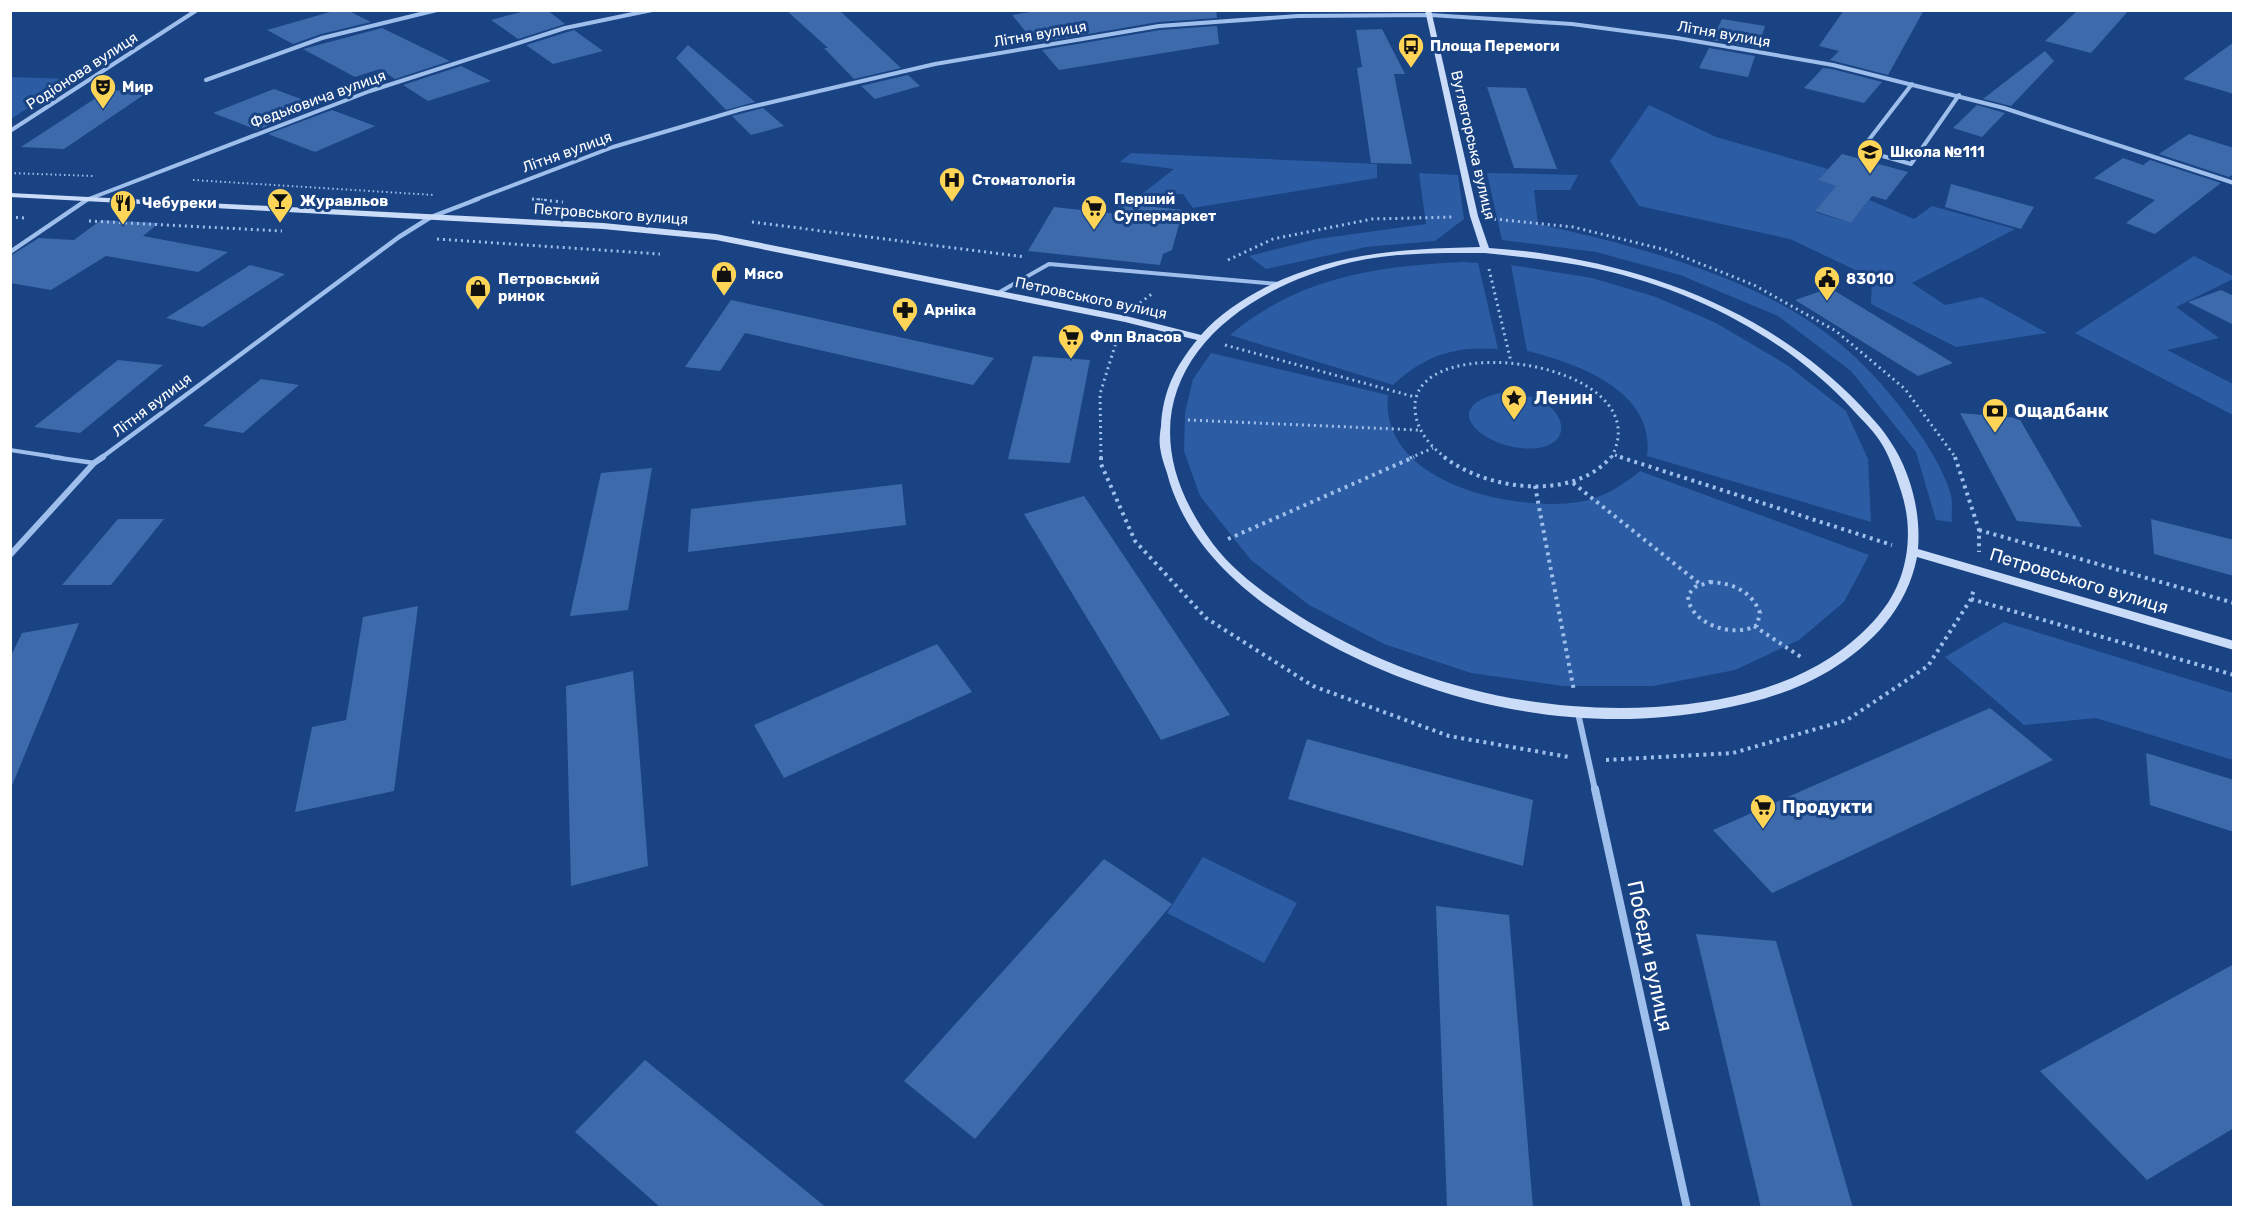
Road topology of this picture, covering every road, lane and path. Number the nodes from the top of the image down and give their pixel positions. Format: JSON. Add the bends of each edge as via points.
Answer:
{"nodes":[{"id":1,"x":197,"y":10,"type":"edge"},
{"id":2,"x":437,"y":10,"type":"edge"},
{"id":3,"x":651,"y":10,"type":"edge"},
{"id":4,"x":1429,"y":13,"type":"edge"},
{"id":5,"x":206,"y":80,"type":"dead end"},
{"id":6,"x":1912,"y":84,"type":"junction"},
{"id":7,"x":1959,"y":95,"type":"junction"},
{"id":8,"x":10,"y":131,"type":"edge"},
{"id":9,"x":2234,"y":183,"type":"edge"},
{"id":10,"x":10,"y":195,"type":"edge"},
{"id":11,"x":88,"y":199,"type":"junction"},
{"id":12,"x":1474,"y":216,"type":"junction"},
{"id":13,"x":10,"y":217,"type":"edge"},
{"id":14,"x":431,"y":217,"type":"junction"},
{"id":15,"x":58,"y":220,"type":"junction"},
{"id":16,"x":293,"y":231,"type":"dead end"},
{"id":17,"x":399,"y":237,"type":"junction"},
{"id":18,"x":1485,"y":250,"type":"junction"},
{"id":19,"x":10,"y":252,"type":"edge"},
{"id":20,"x":661,"y":254,"type":"dead end"},
{"id":21,"x":1221,"y":263,"type":"dead end"},
{"id":22,"x":1278,"y":284,"type":"junction"},
{"id":23,"x":1158,"y":291,"type":"dead end"},
{"id":24,"x":998,"y":294,"type":"junction"},
{"id":25,"x":1126,"y":319,"type":"junction"},
{"id":26,"x":1200,"y":338,"type":"junction"},
{"id":27,"x":1511,"y":362,"type":"junction"},
{"id":28,"x":1415,"y":397,"type":"junction"},
{"id":29,"x":1163,"y":419,"type":"junction"},
{"id":30,"x":1418,"y":430,"type":"junction"},
{"id":31,"x":1433,"y":448,"type":"junction"},
{"id":32,"x":10,"y":450,"type":"edge"},
{"id":33,"x":1616,"y":455,"type":"junction"},
{"id":34,"x":94,"y":463,"type":"junction"},
{"id":35,"x":1572,"y":482,"type":"junction"},
{"id":36,"x":1535,"y":486,"type":"junction"},
{"id":37,"x":1980,"y":530,"type":"junction"},
{"id":38,"x":1210,"y":547,"type":"junction"},
{"id":39,"x":1914,"y":552,"type":"junction"},
{"id":40,"x":10,"y":555,"type":"edge"},
{"id":41,"x":1978,"y":569,"type":"junction"},
{"id":42,"x":1700,"y":584,"type":"junction"},
{"id":43,"x":1971,"y":599,"type":"junction"},
{"id":44,"x":2234,"y":603,"type":"edge"},
{"id":45,"x":1754,"y":626,"type":"junction"},
{"id":46,"x":2234,"y":646,"type":"edge"},
{"id":47,"x":1821,"y":671,"type":"junction"},
{"id":48,"x":2234,"y":675,"type":"edge"},
{"id":49,"x":1578,"y":713,"type":"junction"},
{"id":50,"x":1589,"y":760,"type":"junction"},
{"id":51,"x":1687,"y":1208,"type":"edge"}],
"edges":[{"from":1,"to":8,"type":"street","name":"Родіонова вулиця"},
{"from":2,"to":5,"type":"street","via":[[322,38]]},
{"from":3,"to":11,"type":"street","name":"Федьковича вулиця","via":[[565,28],[370,91]]},
{"from":4,"to":6,"type":"street","name":"Літня вулиця","via":[[1572,24],[1677,38],[1833,65]]},
{"from":4,"to":12,"type":"main road","name":"Вуглегорська вулиця"},
{"from":4,"to":14,"type":"street","name":"Літня вулиця","via":[[1298,16],[1159,26],[934,64],[742,109],[613,147]]},
{"from":6,"to":7,"type":"street","name":"Літня вулиця"},
{"from":6,"to":7,"type":"street","via":[[1861,150],[1911,164]]},
{"from":7,"to":9,"type":"street","name":"Літня вулиця"},
{"from":10,"to":11,"type":"main road","name":"Петровського вулиця"},
{"from":11,"to":14,"type":"main road","name":"Петровського вулиця"},
{"from":11,"to":15,"type":"street","name":"Федьковича вулиця"},
{"from":12,"to":18,"type":"main road","name":"Вуглегорська вулиця"},
{"from":12,"to":21,"type":"path","via":[[1372,219],[1273,239]]},
{"from":12,"to":37,"type":"path","via":[[1573,227],[1666,250],[1754,285],[1836,331],[1905,389],[1955,456]]},
{"from":13,"to":15,"type":"path"},
{"from":14,"to":17,"type":"street","name":"Літня вулиця"},
{"from":14,"to":24,"type":"main road","name":"Петровського вулиця","via":[[603,226],[716,237]]},
{"from":15,"to":16,"type":"path"},
{"from":15,"to":19,"type":"street","name":"Федьковича вулиця"},
{"from":17,"to":20,"type":"path"},
{"from":17,"to":34,"type":"street","name":"Літня вулиця"},
{"from":18,"to":22,"type":"main road","via":[[1415,251],[1349,260]]},
{"from":18,"to":27,"type":"path"},
{"from":18,"to":39,"type":"main road","via":[[1563,259],[1641,278],[1716,306],[1786,344],[1845,392],[1889,446],[1912,506]]},
{"from":22,"to":24,"type":"lane","via":[[1049,264]]},
{"from":22,"to":26,"type":"main road","via":[[1239,304]]},
{"from":23,"to":25,"type":"path","via":[[1147,295]]},
{"from":24,"to":25,"type":"main road","name":"Петровського вулиця"},
{"from":25,"to":26,"type":"main road","name":"Петровського вулиця"},
{"from":25,"to":50,"type":"path","via":[[1100,394],[1101,464],[1135,541],[1206,618],[1313,686],[1449,736]]},
{"from":26,"to":28,"type":"path"},
{"from":26,"to":29,"type":"main road","via":[[1174,376]]},
{"from":27,"to":28,"type":"path","via":[[1479,362],[1451,368],[1429,380]]},
{"from":27,"to":33,"type":"path","via":[[1551,370],[1585,386],[1610,407],[1621,432]]},
{"from":28,"to":30,"type":"path","via":[[1413,412]]},
{"from":29,"to":30,"type":"path"},
{"from":29,"to":38,"type":"main road","via":[[1166,460],[1181,503]]},
{"from":30,"to":31,"type":"path"},
{"from":31,"to":36,"type":"path","via":[[1460,467],[1496,480]]},
{"from":31,"to":38,"type":"path"},
{"from":32,"to":34,"type":"lane"},
{"from":33,"to":35,"type":"path","via":[[1598,472]]},
{"from":33,"to":39,"type":"path"},
{"from":34,"to":40,"type":"street","name":"Літня вулиця"},
{"from":35,"to":36,"type":"path"},
{"from":35,"to":42,"type":"path"},
{"from":36,"to":49,"type":"path"},
{"from":37,"to":41,"type":"path"},
{"from":37,"to":44,"type":"path"},
{"from":38,"to":49,"type":"main road","via":[[1258,595],[1322,638],[1400,674],[1487,700]]},
{"from":39,"to":41,"type":"main road","name":"Петровського вулиця"},
{"from":39,"to":47,"type":"main road","via":[[1894,605],[1864,641]]},
{"from":41,"to":43,"type":"path"},
{"from":41,"to":46,"type":"main road","name":"Петровського вулиця"},
{"from":42,"to":45,"type":"path","via":[[1722,582],[1751,596],[1761,612]]},
{"from":42,"to":45,"type":"path","via":[[1692,588],[1688,602],[1700,619],[1733,631]]},
{"from":43,"to":48,"type":"path"},
{"from":43,"to":50,"type":"path","via":[[1928,666],[1847,720],[1733,753]]},
{"from":45,"to":47,"type":"path"},
{"from":47,"to":49,"type":"main road","via":[[1771,692],[1712,707],[1647,714]]},
{"from":49,"to":50,"type":"street","name":"Победи вулиця"},
{"from":50,"to":51,"type":"street","name":"Победи вулиця"}]}
